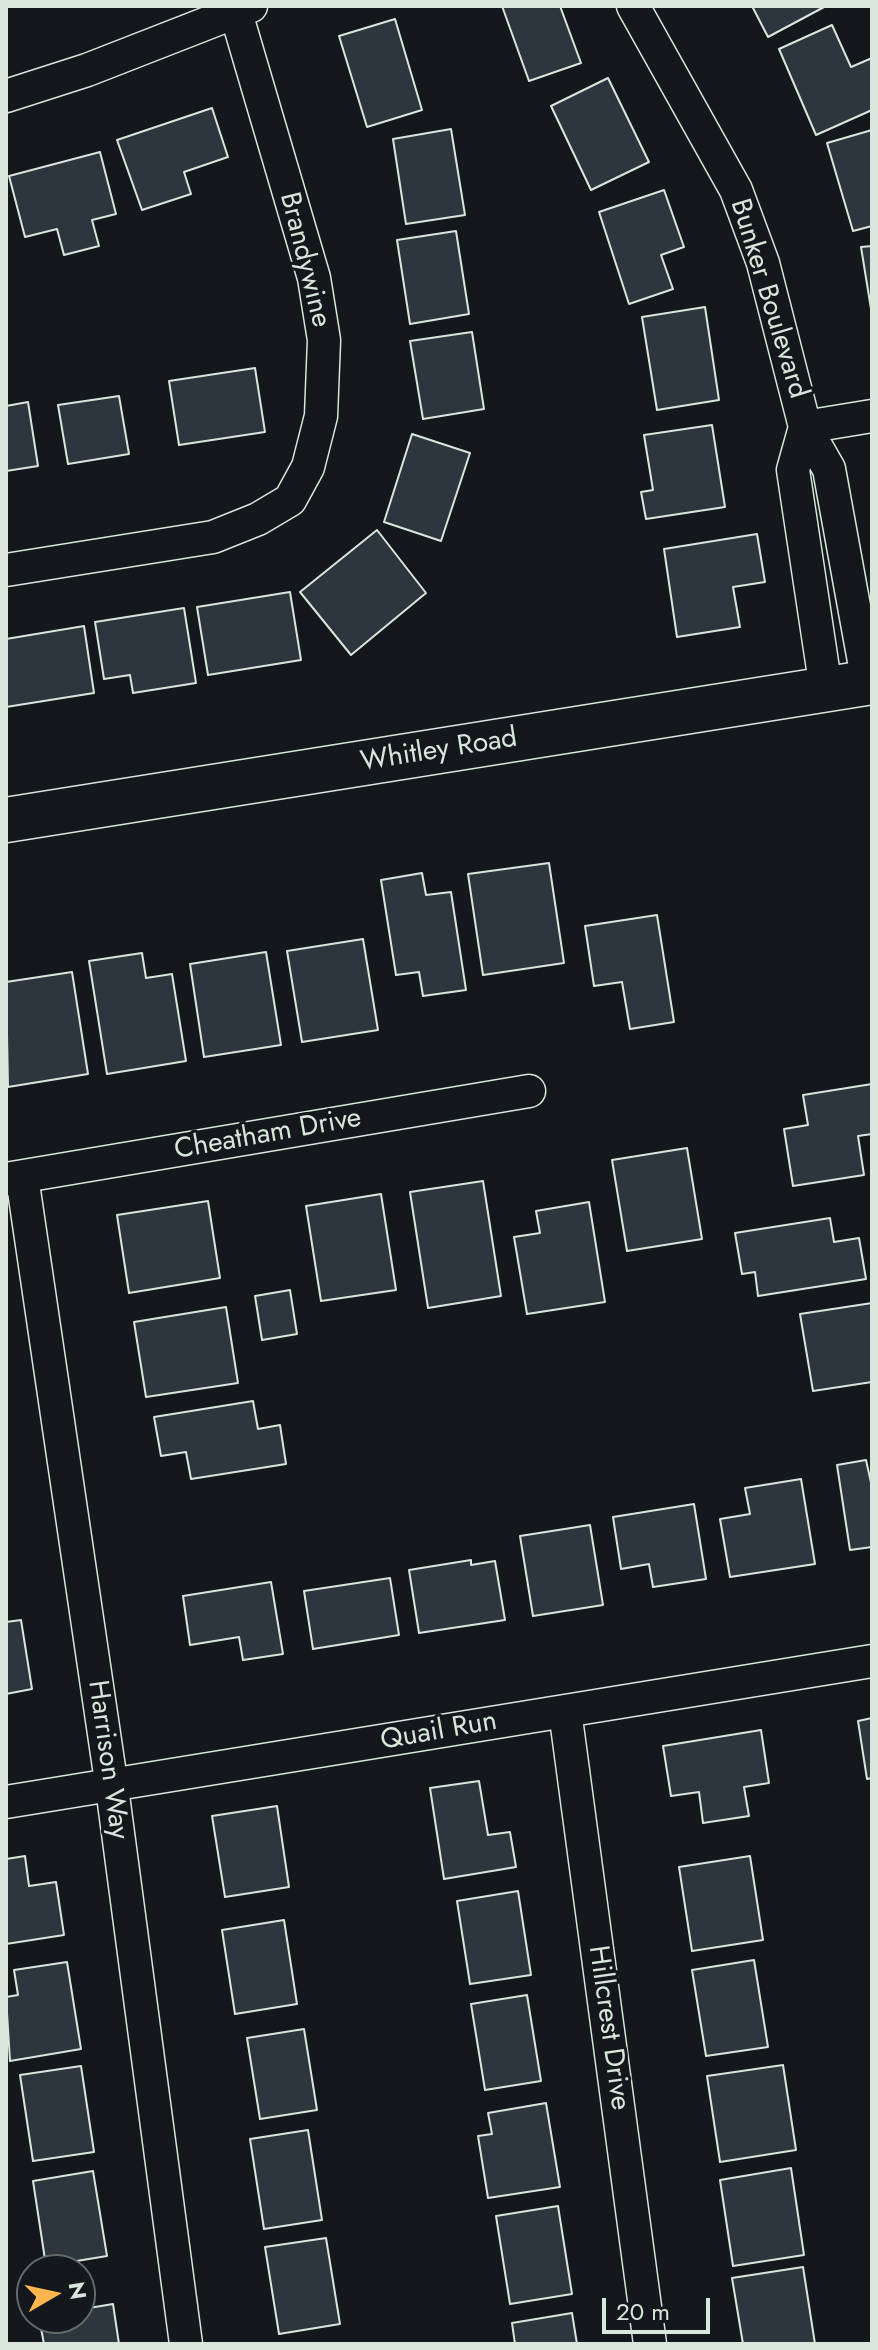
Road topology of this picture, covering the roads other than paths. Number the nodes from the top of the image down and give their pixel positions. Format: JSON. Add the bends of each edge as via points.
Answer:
{"nodes":[{"id":1,"x":633,"y":6,"type":"edge"},
{"id":2,"x":243,"y":9,"type":"edge"},
{"id":3,"x":6,"y":96,"type":"edge"},
{"id":4,"x":872,"y":416,"type":"edge"},
{"id":5,"x":805,"y":427,"type":"junction"},
{"id":6,"x":6,"y":570,"type":"edge"},
{"id":7,"x":855,"y":685,"type":"edge"},
{"id":8,"x":6,"y":820,"type":"edge"},
{"id":9,"x":529,"y":1091,"type":"dead end"},
{"id":10,"x":14,"y":1178,"type":"edge"},
{"id":11,"x":872,"y":1661,"type":"edge"},
{"id":12,"x":565,"y":1711,"type":"junction"},
{"id":13,"x":112,"y":1788,"type":"junction"},
{"id":14,"x":6,"y":1802,"type":"edge"},
{"id":15,"x":186,"y":2344,"type":"edge"},
{"id":16,"x":650,"y":2344,"type":"edge"}],
"edges":[{"from":1,"to":5,"type":"street","name":"Bunker Boulevard","via":[[736,190],[763,263]]},
{"from":2,"to":3,"type":"street"},
{"from":2,"to":6,"type":"street","name":"Brandywine","via":[[314,278],[324,340],[321,416],[308,467],[290,500],[213,537]]},
{"from":4,"to":5,"type":"street"},
{"from":5,"to":7,"type":"street","name":"Bunker Boulevard","via":[[793,470]]},
{"from":7,"to":8,"type":"street","name":"Whitley Road"},
{"from":9,"to":10,"type":"street","name":"Cheatham Drive"},
{"from":10,"to":13,"type":"street","name":"Harrison Way"},
{"from":11,"to":12,"type":"street","name":"Quail Run"},
{"from":12,"to":13,"type":"street","name":"Quail Run"},
{"from":12,"to":16,"type":"street","name":"Hillcrest Drive"},
{"from":13,"to":14,"type":"street","name":"Quail Run"},
{"from":13,"to":15,"type":"street","name":"Harrison Way"}]}
